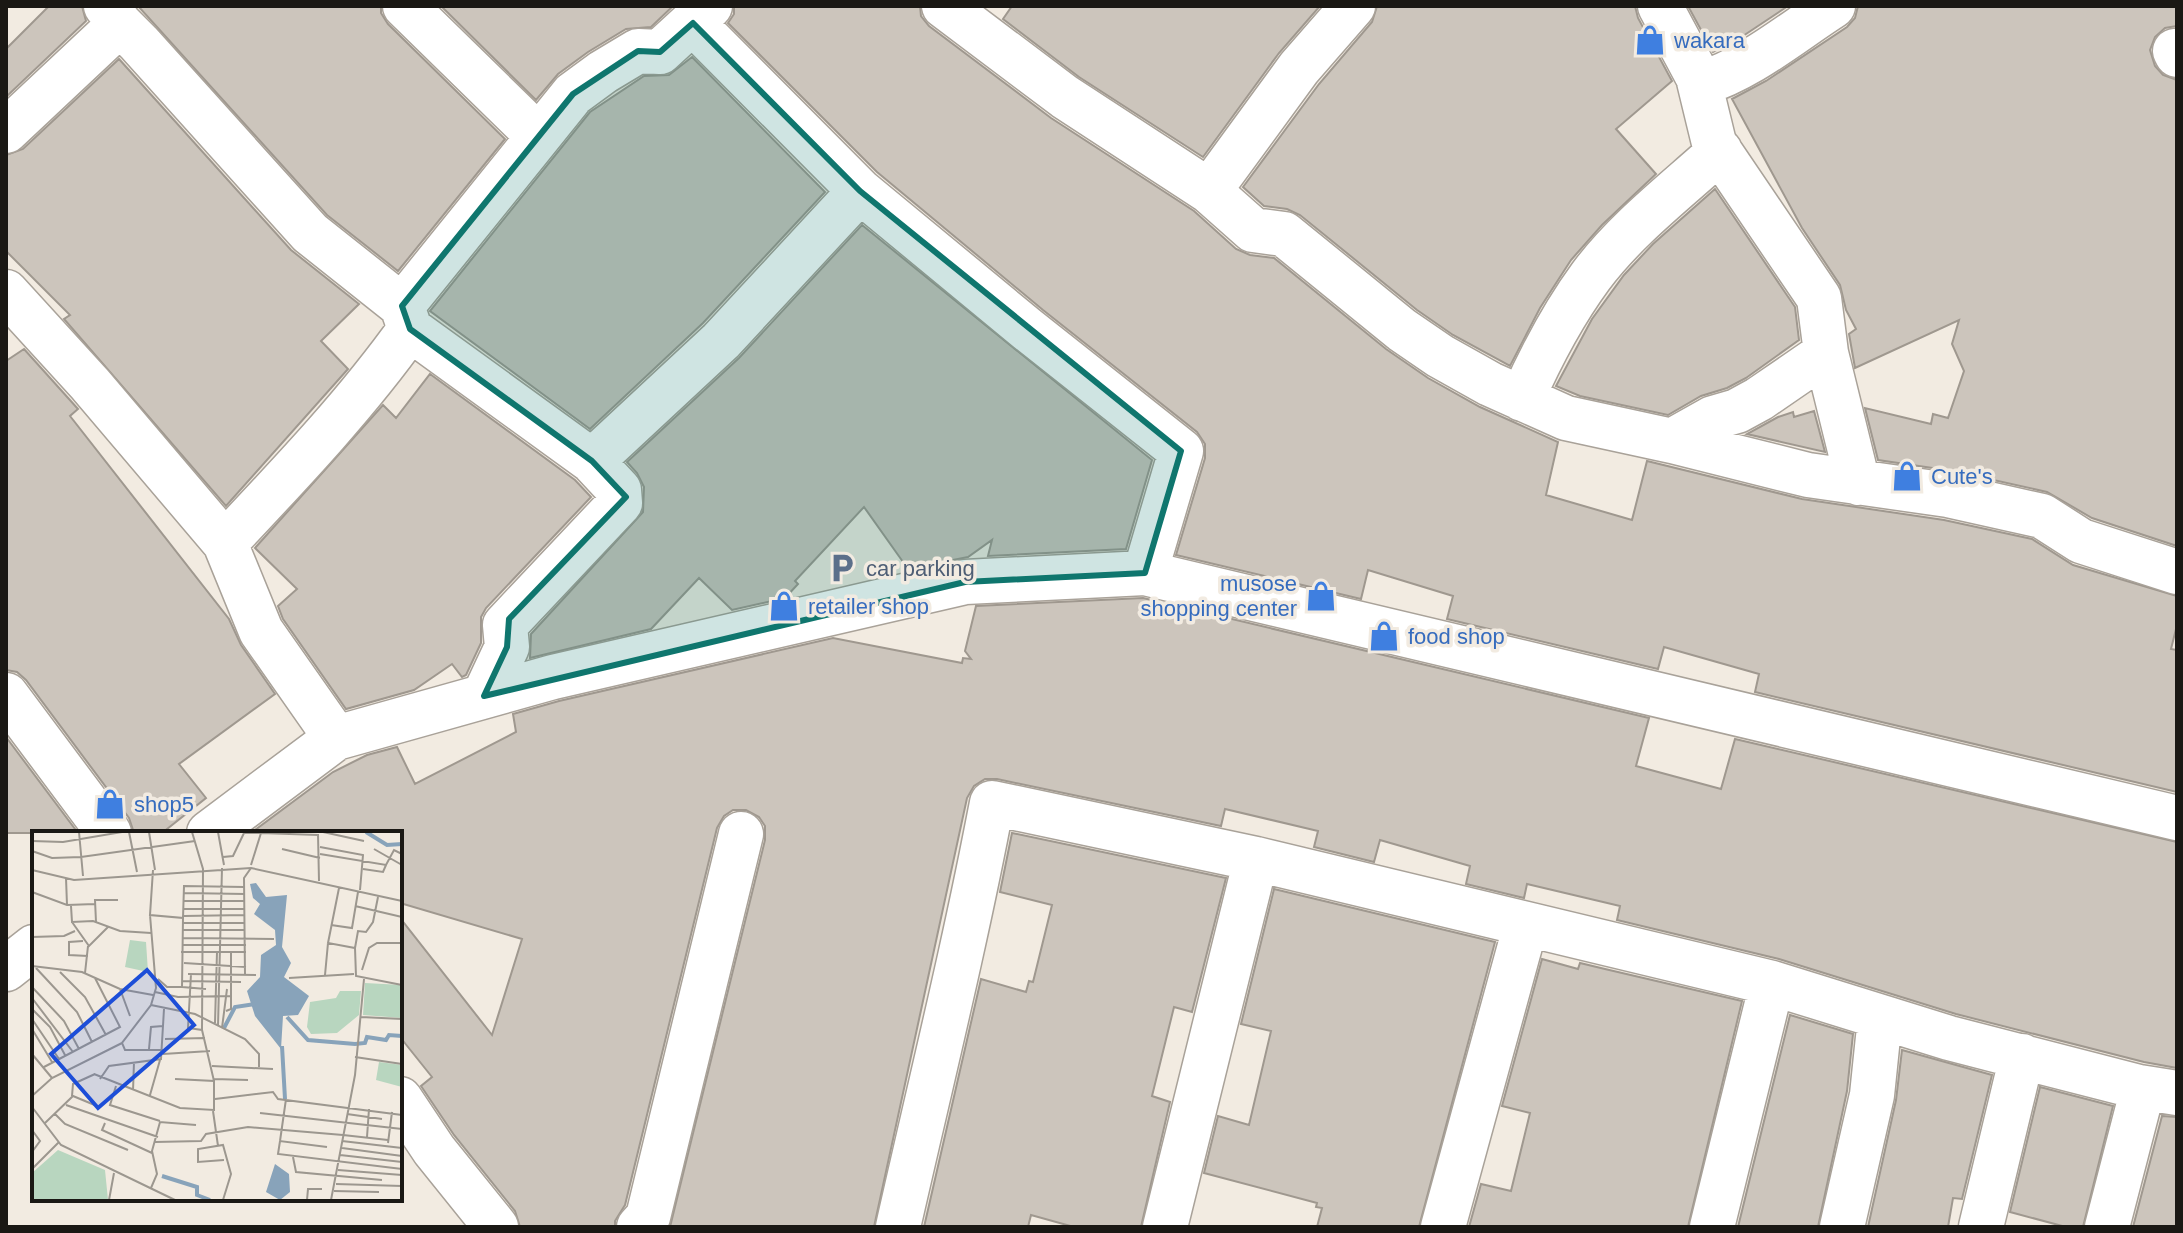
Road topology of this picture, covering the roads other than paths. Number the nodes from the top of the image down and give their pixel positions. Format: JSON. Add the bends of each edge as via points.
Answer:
{"nodes":[{"id":1,"x":405,"y":6,"type":"edge"},
{"id":2,"x":944,"y":6,"type":"edge"},
{"id":3,"x":1353,"y":6,"type":"edge"},
{"id":4,"x":1660,"y":6,"type":"edge"},
{"id":5,"x":1833,"y":6,"type":"edge"},
{"id":6,"x":113,"y":15,"type":"edge"},
{"id":7,"x":702,"y":15,"type":"edge"},
{"id":8,"x":1700,"y":84,"type":"junction"},
{"id":9,"x":6,"y":131,"type":"edge"},
{"id":10,"x":538,"y":136,"type":"junction"},
{"id":11,"x":1720,"y":151,"type":"junction"},
{"id":12,"x":860,"y":191,"type":"junction"},
{"id":13,"x":1209,"y":191,"type":"junction"},
{"id":14,"x":6,"y":292,"type":"edge"},
{"id":15,"x":406,"y":317,"type":"junction"},
{"id":16,"x":1826,"y":353,"type":"junction"},
{"id":17,"x":1522,"y":399,"type":"junction"},
{"id":18,"x":1672,"y":441,"type":"junction"},
{"id":19,"x":592,"y":461,"type":"junction"},
{"id":20,"x":1858,"y":483,"type":"junction"},
{"id":21,"x":225,"y":543,"type":"junction"},
{"id":22,"x":2177,"y":572,"type":"edge"},
{"id":23,"x":1145,"y":573,"type":"junction"},
{"id":24,"x":6,"y":695,"type":"edge"},
{"id":25,"x":484,"y":696,"type":"junction"},
{"id":26,"x":336,"y":738,"type":"junction"},
{"id":27,"x":2177,"y":818,"type":"edge"},
{"id":28,"x":108,"y":831,"type":"edge"},
{"id":29,"x":212,"y":831,"type":"edge"},
{"id":30,"x":741,"y":834,"type":"dead end"},
{"id":31,"x":1256,"y":859,"type":"junction"},
{"id":32,"x":1526,"y":924,"type":"junction"},
{"id":33,"x":32,"y":949,"type":"edge"},
{"id":34,"x":6,"y":969,"type":"edge"},
{"id":35,"x":1772,"y":983,"type":"junction"},
{"id":36,"x":1880,"y":1018,"type":"junction"},
{"id":37,"x":2022,"y":1056,"type":"junction"},
{"id":38,"x":2158,"y":1090,"type":"edge"},
{"id":39,"x":402,"y":1102,"type":"edge"},
{"id":40,"x":496,"y":1227,"type":"edge"},
{"id":41,"x":639,"y":1227,"type":"edge"},
{"id":42,"x":898,"y":1227,"type":"edge"},
{"id":43,"x":1165,"y":1227,"type":"edge"},
{"id":44,"x":1443,"y":1227,"type":"edge"},
{"id":45,"x":1712,"y":1227,"type":"edge"},
{"id":46,"x":1842,"y":1227,"type":"edge"},
{"id":47,"x":1981,"y":1227,"type":"edge"},
{"id":48,"x":2107,"y":1227,"type":"edge"}],
"edges":[{"from":1,"to":10,"type":"street"},
{"from":2,"to":13,"type":"street","via":[[1065,97]]},
{"from":3,"to":13,"type":"street","via":[[1299,68]]},
{"from":4,"to":8,"type":"street"},
{"from":5,"to":8,"type":"street","via":[[1743,66]]},
{"from":6,"to":9,"type":"street"},
{"from":6,"to":15,"type":"street","via":[[310,233]]},
{"from":7,"to":10,"type":"street","via":[[660,52],[638,51],[573,94]]},
{"from":7,"to":12,"type":"street"},
{"from":8,"to":11,"type":"street"},
{"from":10,"to":15,"type":"street"},
{"from":11,"to":16,"type":"street","via":[[1819,298]]},
{"from":11,"to":17,"type":"street","via":[[1592,274],[1545,347]]},
{"from":12,"to":19,"type":"street","via":[[721,341]]},
{"from":12,"to":23,"type":"street","via":[[1181,451]]},
{"from":13,"to":17,"type":"street","via":[[1253,230],[1284,234],[1440,356]]},
{"from":14,"to":21,"type":"street"},
{"from":15,"to":19,"type":"street"},
{"from":15,"to":21,"type":"street","via":[[383,366]]},
{"from":16,"to":18,"type":"street","via":[[1759,399]]},
{"from":16,"to":20,"type":"street"},
{"from":17,"to":18,"type":"street","via":[[1566,418]]},
{"from":18,"to":20,"type":"street"},
{"from":19,"to":25,"type":"street","via":[[619,490],[620,503],[505,625],[507,647]]},
{"from":20,"to":22,"type":"street","via":[[1948,495],[2042,516],[2081,541]]},
{"from":21,"to":26,"type":"street","via":[[261,631]]},
{"from":23,"to":25,"type":"street","via":[[965,582]]},
{"from":23,"to":27,"type":"street"},
{"from":24,"to":28,"type":"street"},
{"from":25,"to":26,"type":"street"},
{"from":26,"to":29,"type":"street"},
{"from":30,"to":41,"type":"street","via":[[648,1217]]},
{"from":31,"to":32,"type":"street"},
{"from":31,"to":42,"type":"street","via":[[992,803]]},
{"from":31,"to":43,"type":"street"},
{"from":32,"to":35,"type":"street"},
{"from":32,"to":44,"type":"street"},
{"from":33,"to":34,"type":"street"},
{"from":35,"to":36,"type":"street"},
{"from":35,"to":45,"type":"street"},
{"from":36,"to":37,"type":"street"},
{"from":36,"to":46,"type":"street","via":[[1872,1095]]},
{"from":37,"to":38,"type":"street"},
{"from":37,"to":47,"type":"street"},
{"from":38,"to":48,"type":"street","via":[[2142,1092]]},
{"from":39,"to":40,"type":"street"}]}
